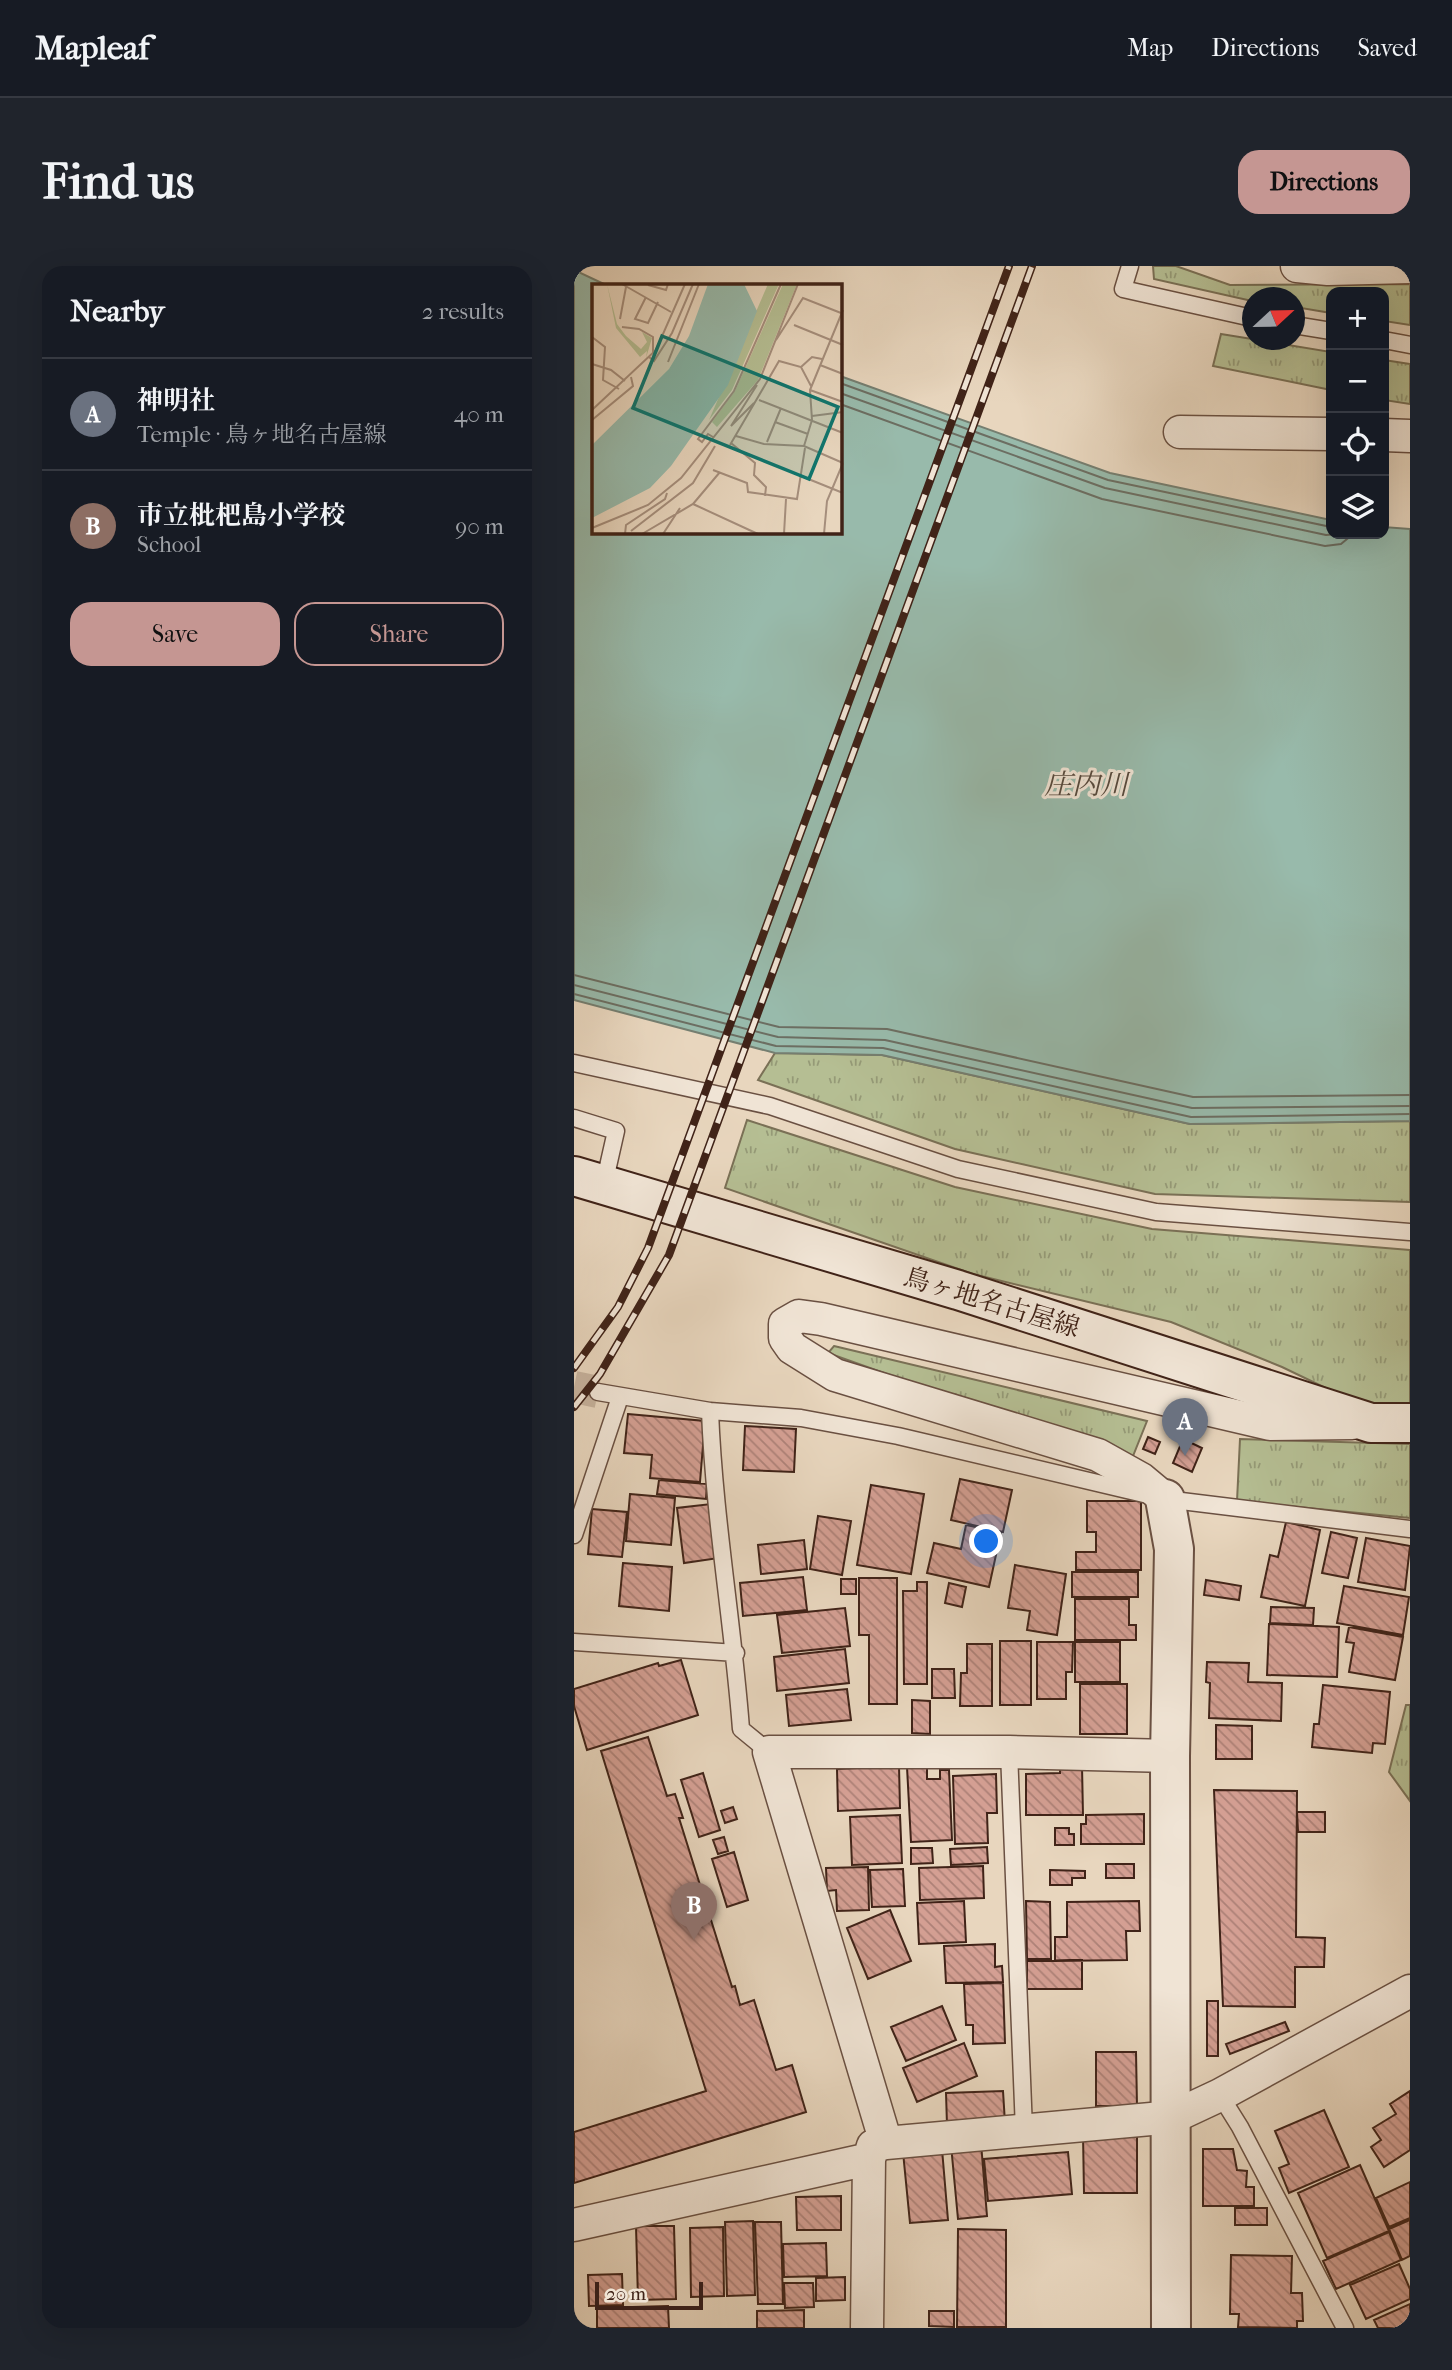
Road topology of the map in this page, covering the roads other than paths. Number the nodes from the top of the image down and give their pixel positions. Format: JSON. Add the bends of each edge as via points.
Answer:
{"nodes":[{"id":1,"x":1130,"y":266,"type":"edge"},
{"id":2,"x":1297,"y":266,"type":"edge"},
{"id":3,"x":1410,"y":267,"type":"edge"},
{"id":4,"x":1242,"y":316,"type":"edge"},
{"id":5,"x":1305,"y":327,"type":"edge"},
{"id":6,"x":1326,"y":330,"type":"edge"},
{"id":7,"x":1389,"y":341,"type":"edge"},
{"id":8,"x":1410,"y":345,"type":"edge"},
{"id":9,"x":1180,"y":432,"type":"dead end"},
{"id":10,"x":1326,"y":434,"type":"edge"},
{"id":11,"x":1389,"y":435,"type":"edge"},
{"id":12,"x":1410,"y":436,"type":"edge"},
{"id":13,"x":574,"y":1063,"type":"edge"},
{"id":14,"x":574,"y":1118,"type":"edge"},
{"id":15,"x":589,"y":1180,"type":"edge"},
{"id":16,"x":1410,"y":1232,"type":"edge"},
{"id":17,"x":598,"y":1392,"type":"tunnel mouth"},
{"id":18,"x":620,"y":1397,"type":"junction"},
{"id":19,"x":710,"y":1411,"type":"junction"},
{"id":20,"x":1371,"y":1423,"type":"junction"},
{"id":21,"x":1410,"y":1423,"type":"edge"},
{"id":22,"x":1165,"y":1499,"type":"junction"},
{"id":23,"x":1410,"y":1529,"type":"edge"},
{"id":24,"x":574,"y":1535,"type":"edge"},
{"id":25,"x":574,"y":1642,"type":"edge"},
{"id":26,"x":736,"y":1653,"type":"junction"},
{"id":27,"x":769,"y":1752,"type":"junction"},
{"id":28,"x":1009,"y":1752,"type":"junction"},
{"id":29,"x":1170,"y":1756,"type":"junction"},
{"id":30,"x":1410,"y":1991,"type":"edge"},
{"id":31,"x":1220,"y":2095,"type":"junction"},
{"id":32,"x":1173,"y":2117,"type":"junction"},
{"id":33,"x":1024,"y":2130,"type":"junction"},
{"id":34,"x":878,"y":2151,"type":"junction"},
{"id":35,"x":574,"y":2225,"type":"edge"},
{"id":36,"x":867,"y":2328,"type":"edge"},
{"id":37,"x":1171,"y":2328,"type":"edge"},
{"id":38,"x":1345,"y":2328,"type":"edge"}],
"edges":[{"from":1,"to":4,"type":"lane","via":[[1123,289]]},
{"from":2,"to":3,"type":"street"},
{"from":5,"to":6,"type":"lane"},
{"from":7,"to":8,"type":"lane"},
{"from":9,"to":10,"type":"street"},
{"from":11,"to":12,"type":"street"},
{"from":13,"to":16,"type":"lane","via":[[770,1107],[958,1169],[1156,1212]]},
{"from":14,"to":15,"type":"lane","via":[[616,1131]]},
{"from":15,"to":20,"type":"main road","name":"鳥ヶ地名古屋線","via":[[958,1290]]},
{"from":17,"to":18,"type":"lane"},
{"from":18,"to":19,"type":"lane"},
{"from":18,"to":24,"type":"lane"},
{"from":19,"to":22,"type":"lane","via":[[801,1418],[898,1436]]},
{"from":19,"to":26,"type":"lane","via":[[712,1468]]},
{"from":20,"to":21,"type":"main road","name":"鳥ヶ地名古屋線"},
{"from":20,"to":22,"type":"street","via":[[1270,1423],[821,1320],[799,1316],[785,1324],[785,1338],[792,1348],[835,1375],[1098,1455],[1141,1479]]},
{"from":22,"to":23,"type":"lane"},
{"from":22,"to":29,"type":"main road","via":[[1174,1549]]},
{"from":25,"to":26,"type":"lane"},
{"from":26,"to":27,"type":"lane","via":[[741,1729]]},
{"from":27,"to":28,"type":"street"},
{"from":27,"to":34,"type":"street"},
{"from":28,"to":29,"type":"street"},
{"from":28,"to":33,"type":"lane"},
{"from":29,"to":32,"type":"main road"},
{"from":30,"to":31,"type":"street"},
{"from":31,"to":32,"type":"street"},
{"from":31,"to":38,"type":"lane"},
{"from":32,"to":33,"type":"street"},
{"from":32,"to":37,"type":"main road"},
{"from":33,"to":34,"type":"street"},
{"from":34,"to":35,"type":"street"},
{"from":34,"to":36,"type":"street"}]}
